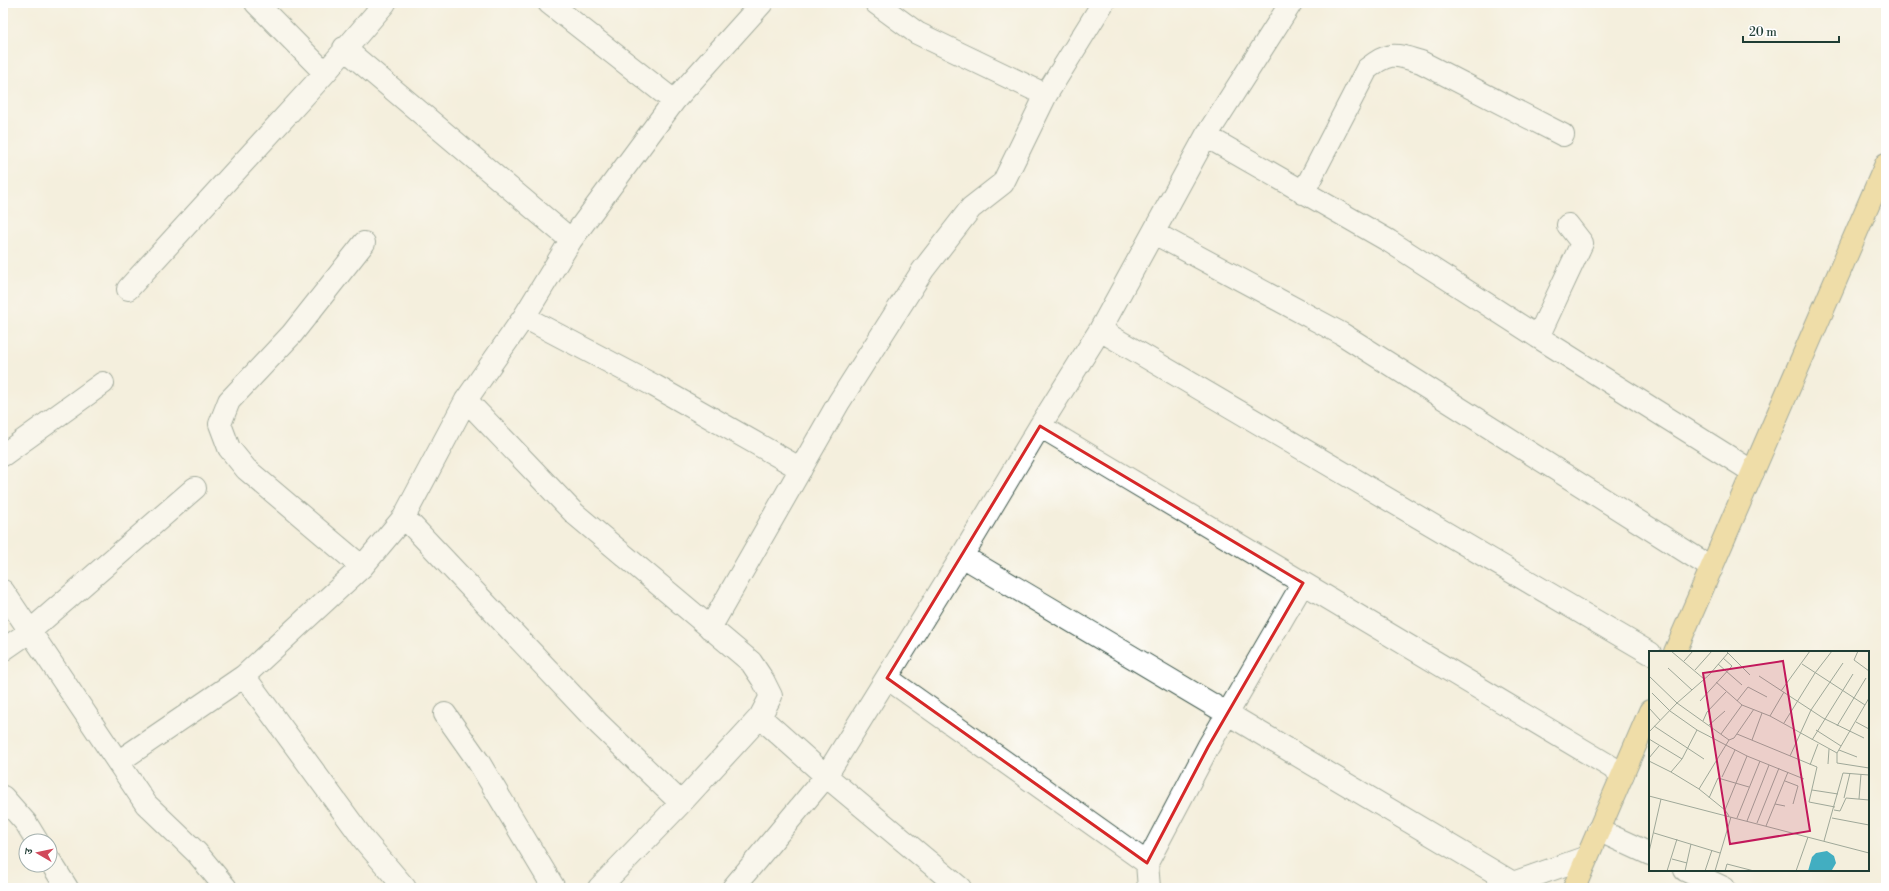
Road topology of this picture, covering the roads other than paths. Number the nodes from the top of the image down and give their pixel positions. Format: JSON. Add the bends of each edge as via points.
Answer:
{"nodes":[{"id":1,"x":256,"y":3,"type":"edge"},
{"id":2,"x":385,"y":3,"type":"edge"},
{"id":3,"x":549,"y":3,"type":"edge"},
{"id":4,"x":762,"y":3,"type":"edge"},
{"id":5,"x":876,"y":3,"type":"edge"},
{"id":6,"x":1103,"y":3,"type":"edge"},
{"id":7,"x":1291,"y":3,"type":"edge"},
{"id":8,"x":344,"y":48,"type":"junction"},
{"id":9,"x":325,"y":73,"type":"junction"},
{"id":10,"x":1046,"y":95,"type":"junction"},
{"id":11,"x":674,"y":101,"type":"junction"},
{"id":12,"x":1563,"y":135,"type":"dead end"},
{"id":13,"x":1206,"y":136,"type":"junction"},
{"id":14,"x":1886,"y":164,"type":"edge"},
{"id":15,"x":1303,"y":193,"type":"junction"},
{"id":16,"x":1568,"y":225,"type":"dead end"},
{"id":17,"x":1154,"y":233,"type":"junction"},
{"id":18,"x":571,"y":240,"type":"junction"},
{"id":19,"x":364,"y":243,"type":"dead end"},
{"id":20,"x":128,"y":289,"type":"dead end"},
{"id":21,"x":524,"y":317,"type":"junction"},
{"id":22,"x":1100,"y":330,"type":"junction"},
{"id":23,"x":1538,"y":337,"type":"junction"},
{"id":24,"x":102,"y":383,"type":"dead end"},
{"id":25,"x":466,"y":400,"type":"junction"},
{"id":26,"x":1040,"y":426,"type":"junction"},
{"id":27,"x":3,"y":455,"type":"edge"},
{"id":28,"x":801,"y":469,"type":"junction"},
{"id":29,"x":1753,"y":472,"type":"junction"},
{"id":30,"x":195,"y":488,"type":"dead end"},
{"id":31,"x":404,"y":517,"type":"junction"},
{"id":32,"x":962,"y":556,"type":"junction"},
{"id":33,"x":362,"y":567,"type":"junction"},
{"id":34,"x":1712,"y":568,"type":"junction"},
{"id":35,"x":1303,"y":584,"type":"junction"},
{"id":36,"x":3,"y":591,"type":"edge"},
{"id":37,"x":710,"y":628,"type":"junction"},
{"id":38,"x":29,"y":632,"type":"junction"},
{"id":39,"x":3,"y":650,"type":"edge"},
{"id":40,"x":1675,"y":651,"type":"edge"},
{"id":41,"x":1649,"y":652,"type":"edge"},
{"id":42,"x":244,"y":676,"type":"junction"},
{"id":43,"x":887,"y":678,"type":"junction"},
{"id":44,"x":1228,"y":713,"type":"junction"},
{"id":45,"x":1649,"y":713,"type":"edge"},
{"id":46,"x":445,"y":714,"type":"dead end"},
{"id":47,"x":760,"y":717,"type":"junction"},
{"id":48,"x":118,"y":762,"type":"junction"},
{"id":49,"x":1623,"y":774,"type":"junction"},
{"id":50,"x":826,"y":776,"type":"junction"},
{"id":51,"x":3,"y":797,"type":"edge"},
{"id":52,"x":682,"y":803,"type":"junction"},
{"id":53,"x":1598,"y":830,"type":"junction"},
{"id":54,"x":32,"y":833,"type":"edge"},
{"id":55,"x":1649,"y":854,"type":"edge"},
{"id":56,"x":1587,"y":857,"type":"junction"},
{"id":57,"x":1147,"y":863,"type":"junction"},
{"id":58,"x":1688,"y":871,"type":"edge"},
{"id":59,"x":57,"y":873,"type":"edge"},
{"id":60,"x":1510,"y":885,"type":"edge"},
{"id":61,"x":65,"y":887,"type":"edge"},
{"id":62,"x":226,"y":888,"type":"edge"},
{"id":63,"x":405,"y":888,"type":"edge"},
{"id":64,"x":554,"y":888,"type":"edge"},
{"id":65,"x":600,"y":888,"type":"edge"},
{"id":66,"x":733,"y":888,"type":"edge"},
{"id":67,"x":960,"y":888,"type":"edge"},
{"id":68,"x":1149,"y":888,"type":"edge"},
{"id":69,"x":1574,"y":888,"type":"edge"},
{"id":70,"x":1724,"y":888,"type":"edge"}],
"edges":[{"from":1,"to":9,"type":"street"},
{"from":2,"to":8,"type":"street"},
{"from":3,"to":11,"type":"street"},
{"from":4,"to":11,"type":"street"},
{"from":5,"to":10,"type":"street","via":[[917,33]]},
{"from":6,"to":10,"type":"street"},
{"from":7,"to":13,"type":"street"},
{"from":8,"to":9,"type":"street"},
{"from":8,"to":18,"type":"street"},
{"from":9,"to":20,"type":"street"},
{"from":10,"to":28,"type":"street","via":[[1003,183],[971,208],[923,270],[839,402]]},
{"from":11,"to":18,"type":"street"},
{"from":12,"to":15,"type":"street","via":[[1420,62],[1397,55],[1381,57],[1367,68]]},
{"from":13,"to":15,"type":"street"},
{"from":13,"to":17,"type":"street"},
{"from":14,"to":29,"type":"main road"},
{"from":15,"to":23,"type":"street","via":[[1389,241]]},
{"from":16,"to":23,"type":"street","via":[[1582,243]]},
{"from":17,"to":22,"type":"street"},
{"from":17,"to":34,"type":"street","via":[[1342,334]]},
{"from":18,"to":21,"type":"street"},
{"from":19,"to":33,"type":"street","via":[[292,334],[229,401],[220,424],[229,448],[246,469]]},
{"from":21,"to":25,"type":"street"},
{"from":21,"to":28,"type":"street","via":[[655,386]]},
{"from":22,"to":26,"type":"street"},
{"from":22,"to":41,"type":"street"},
{"from":23,"to":29,"type":"street"},
{"from":24,"to":27,"type":"street"},
{"from":25,"to":31,"type":"street"},
{"from":25,"to":37,"type":"street","via":[[575,514]]},
{"from":26,"to":32,"type":"street"},
{"from":26,"to":35,"type":"street"},
{"from":28,"to":37,"type":"street"},
{"from":29,"to":34,"type":"main road"},
{"from":30,"to":38,"type":"street"},
{"from":31,"to":33,"type":"street"},
{"from":31,"to":52,"type":"street","via":[[599,724]]},
{"from":32,"to":43,"type":"street"},
{"from":32,"to":44,"type":"street"},
{"from":33,"to":42,"type":"street"},
{"from":34,"to":40,"type":"main road"},
{"from":35,"to":44,"type":"street"},
{"from":35,"to":49,"type":"street"},
{"from":36,"to":38,"type":"street"},
{"from":37,"to":47,"type":"street","via":[[751,662],[763,680],[771,696]]},
{"from":38,"to":39,"type":"street"},
{"from":38,"to":48,"type":"street"},
{"from":42,"to":48,"type":"street"},
{"from":42,"to":63,"type":"street","via":[[364,840]]},
{"from":43,"to":50,"type":"street"},
{"from":43,"to":57,"type":"street"},
{"from":44,"to":57,"type":"street"},
{"from":44,"to":60,"type":"street"},
{"from":45,"to":49,"type":"main road"},
{"from":46,"to":64,"type":"street","via":[[478,762]]},
{"from":47,"to":50,"type":"street"},
{"from":47,"to":52,"type":"street"},
{"from":48,"to":62,"type":"street","via":[[146,804],[196,853]]},
{"from":49,"to":53,"type":"main road"},
{"from":50,"to":66,"type":"street"},
{"from":50,"to":67,"type":"street"},
{"from":51,"to":54,"type":"street"},
{"from":52,"to":65,"type":"street"},
{"from":53,"to":55,"type":"street"},
{"from":53,"to":56,"type":"main road"},
{"from":56,"to":60,"type":"street"},
{"from":56,"to":69,"type":"main road"},
{"from":57,"to":68,"type":"street"},
{"from":58,"to":70,"type":"street"},
{"from":59,"to":61,"type":"street"}]}
